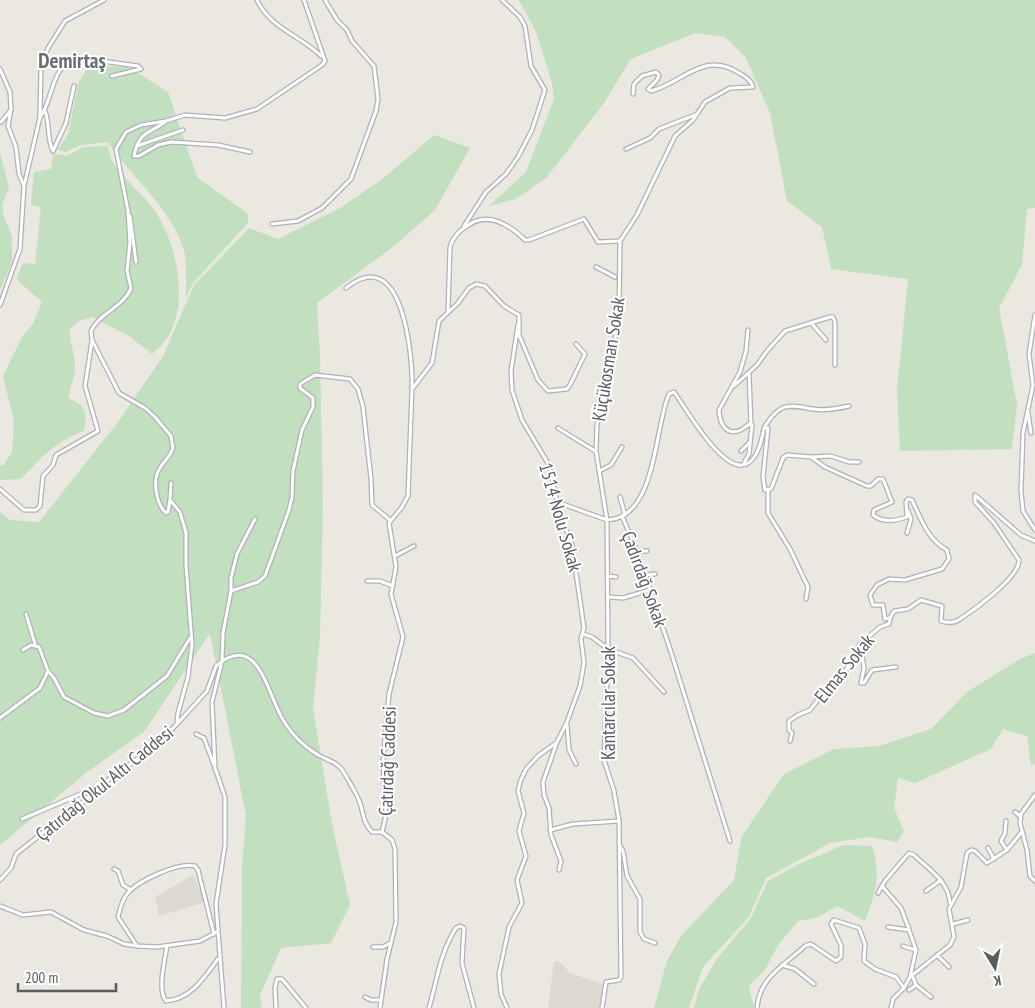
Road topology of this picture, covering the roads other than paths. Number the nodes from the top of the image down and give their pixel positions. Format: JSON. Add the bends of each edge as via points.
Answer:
{"nodes":[{"id":1,"x":104,"y":0,"type":"edge"},
{"id":2,"x":257,"y":0,"type":"edge"},
{"id":3,"x":304,"y":0,"type":"edge"},
{"id":4,"x":325,"y":0,"type":"edge"},
{"id":5,"x":502,"y":0,"type":"edge"},
{"id":6,"x":324,"y":59,"type":"junction"},
{"id":7,"x":0,"y":69,"type":"edge"},
{"id":8,"x":112,"y":76,"type":"dead end"},
{"id":9,"x":74,"y":86,"type":"dead end"},
{"id":10,"x":633,"y":94,"type":"dead end"},
{"id":11,"x":11,"y":109,"type":"junction"},
{"id":12,"x":45,"y":110,"type":"junction"},
{"id":13,"x":696,"y":115,"type":"junction"},
{"id":14,"x":40,"y":117,"type":"junction"},
{"id":15,"x":166,"y":121,"type":"junction"},
{"id":16,"x":1,"y":122,"type":"edge"},
{"id":17,"x":183,"y":130,"type":"dead end"},
{"id":18,"x":137,"y":146,"type":"junction"},
{"id":19,"x":626,"y":148,"type":"dead end"},
{"id":20,"x":250,"y":152,"type":"dead end"},
{"id":21,"x":24,"y":186,"type":"junction"},
{"id":22,"x":128,"y":211,"type":"junction"},
{"id":23,"x":272,"y":224,"type":"dead end"},
{"id":24,"x":462,"y":229,"type":"junction"},
{"id":25,"x":620,"y":241,"type":"junction"},
{"id":26,"x":136,"y":262,"type":"dead end"},
{"id":27,"x":596,"y":267,"type":"dead end"},
{"id":28,"x":615,"y":277,"type":"dead end"},
{"id":29,"x":346,"y":288,"type":"dead end"},
{"id":30,"x":0,"y":305,"type":"edge"},
{"id":31,"x":448,"y":312,"type":"junction"},
{"id":32,"x":1035,"y":315,"type":"edge"},
{"id":33,"x":519,"y":322,"type":"junction"},
{"id":34,"x":811,"y":324,"type":"junction"},
{"id":35,"x":748,"y":330,"type":"dead end"},
{"id":36,"x":92,"y":340,"type":"junction"},
{"id":37,"x":826,"y":340,"type":"dead end"},
{"id":38,"x":576,"y":344,"type":"dead end"},
{"id":39,"x":835,"y":365,"type":"dead end"},
{"id":40,"x":749,"y":372,"type":"junction"},
{"id":41,"x":732,"y":388,"type":"junction"},
{"id":42,"x":412,"y":389,"type":"junction"},
{"id":43,"x":849,"y":406,"type":"dead end"},
{"id":44,"x":1028,"y":410,"type":"junction"},
{"id":45,"x":751,"y":424,"type":"junction"},
{"id":46,"x":765,"y":426,"type":"junction"},
{"id":47,"x":558,"y":428,"type":"dead end"},
{"id":48,"x":1031,"y":433,"type":"dead end"},
{"id":49,"x":750,"y":442,"type":"junction"},
{"id":50,"x":622,"y":447,"type":"dead end"},
{"id":51,"x":740,"y":450,"type":"dead end"},
{"id":52,"x":596,"y":451,"type":"junction"},
{"id":53,"x":811,"y":457,"type":"junction"},
{"id":54,"x":859,"y":462,"type":"dead end"},
{"id":55,"x":742,"y":466,"type":"junction"},
{"id":56,"x":599,"y":471,"type":"junction"},
{"id":57,"x":171,"y":483,"type":"dead end"},
{"id":58,"x":0,"y":489,"type":"edge"},
{"id":59,"x":768,"y":490,"type":"junction"},
{"id":60,"x":620,"y":497,"type":"dead end"},
{"id":61,"x":170,"y":500,"type":"junction"},
{"id":62,"x":556,"y":502,"type":"junction"},
{"id":63,"x":908,"y":511,"type":"junction"},
{"id":64,"x":624,"y":515,"type":"junction"},
{"id":65,"x":255,"y":519,"type":"dead end"},
{"id":66,"x":390,"y":520,"type":"junction"},
{"id":67,"x":607,"y":520,"type":"junction"},
{"id":68,"x":1035,"y":530,"type":"edge"},
{"id":69,"x":908,"y":533,"type":"dead end"},
{"id":70,"x":1035,"y":541,"type":"edge"},
{"id":71,"x":414,"y":546,"type":"dead end"},
{"id":72,"x":637,"y":551,"type":"junction"},
{"id":73,"x":647,"y":551,"type":"dead end"},
{"id":74,"x":395,"y":556,"type":"junction"},
{"id":75,"x":655,"y":574,"type":"dead end"},
{"id":76,"x":645,"y":575,"type":"junction"},
{"id":77,"x":608,"y":576,"type":"junction"},
{"id":78,"x":616,"y":577,"type":"dead end"},
{"id":79,"x":367,"y":581,"type":"dead end"},
{"id":80,"x":393,"y":586,"type":"junction"},
{"id":81,"x":650,"y":590,"type":"junction"},
{"id":82,"x":231,"y":591,"type":"junction"},
{"id":83,"x":608,"y":597,"type":"junction"},
{"id":84,"x":806,"y":599,"type":"dead end"},
{"id":85,"x":26,"y":614,"type":"dead end"},
{"id":86,"x":890,"y":618,"type":"junction"},
{"id":87,"x":583,"y":634,"type":"junction"},
{"id":88,"x":190,"y":637,"type":"junction"},
{"id":89,"x":35,"y":644,"type":"junction"},
{"id":90,"x":860,"y":644,"type":"junction"},
{"id":91,"x":608,"y":648,"type":"junction"},
{"id":92,"x":23,"y":650,"type":"dead end"},
{"id":93,"x":222,"y":661,"type":"junction"},
{"id":94,"x":896,"y":667,"type":"dead end"},
{"id":95,"x":48,"y":671,"type":"junction"},
{"id":96,"x":664,"y":692,"type":"dead end"},
{"id":97,"x":0,"y":718,"type":"edge"},
{"id":98,"x":567,"y":722,"type":"junction"},
{"id":99,"x":178,"y":724,"type":"junction"},
{"id":100,"x":196,"y":734,"type":"dead end"},
{"id":101,"x":790,"y":741,"type":"dead end"},
{"id":102,"x":556,"y":742,"type":"junction"},
{"id":103,"x":576,"y":764,"type":"dead end"},
{"id":104,"x":215,"y":768,"type":"junction"},
{"id":105,"x":100,"y":786,"type":"junction"},
{"id":106,"x":1035,"y":795,"type":"edge"},
{"id":107,"x":1015,"y":812,"type":"dead end"},
{"id":108,"x":1020,"y":816,"type":"junction"},
{"id":109,"x":22,"y":819,"type":"dead end"},
{"id":110,"x":1006,"y":821,"type":"dead end"},
{"id":111,"x":619,"y":822,"type":"junction"},
{"id":112,"x":550,"y":830,"type":"junction"},
{"id":113,"x":382,"y":832,"type":"junction"},
{"id":114,"x":1021,"y":833,"type":"junction"},
{"id":115,"x":730,"y":842,"type":"dead end"},
{"id":116,"x":620,"y":846,"type":"junction"},
{"id":117,"x":988,"y":848,"type":"dead end"},
{"id":118,"x":1006,"y":850,"type":"junction"},
{"id":119,"x":994,"y":859,"type":"junction"},
{"id":120,"x":114,"y":869,"type":"dead end"},
{"id":121,"x":559,"y":870,"type":"dead end"},
{"id":122,"x":0,"y":880,"type":"edge"},
{"id":123,"x":941,"y":880,"type":"junction"},
{"id":124,"x":1035,"y":881,"type":"edge"},
{"id":125,"x":882,"y":886,"type":"junction"},
{"id":126,"x":131,"y":890,"type":"junction"},
{"id":127,"x":926,"y":892,"type":"dead end"},
{"id":128,"x":878,"y":893,"type":"dead end"},
{"id":129,"x":950,"y":904,"type":"junction"},
{"id":130,"x":0,"y":906,"type":"edge"},
{"id":131,"x":968,"y":920,"type":"dead end"},
{"id":132,"x":953,"y":924,"type":"junction"},
{"id":133,"x":888,"y":927,"type":"dead end"},
{"id":134,"x":909,"y":930,"type":"junction"},
{"id":135,"x":216,"y":933,"type":"junction"},
{"id":136,"x":391,"y":942,"type":"junction"},
{"id":137,"x":655,"y":943,"type":"dead end"},
{"id":138,"x":137,"y":946,"type":"junction"},
{"id":139,"x":167,"y":946,"type":"junction"},
{"id":140,"x":903,"y":946,"type":"dead end"},
{"id":141,"x":372,"y":947,"type":"dead end"},
{"id":142,"x":916,"y":950,"type":"junction"},
{"id":143,"x":937,"y":955,"type":"junction"},
{"id":144,"x":219,"y":958,"type":"junction"},
{"id":145,"x":782,"y":965,"type":"junction"},
{"id":146,"x":949,"y":967,"type":"dead end"},
{"id":147,"x":911,"y":976,"type":"junction"},
{"id":148,"x":814,"y":984,"type":"dead end"},
{"id":149,"x":916,"y":984,"type":"junction"},
{"id":150,"x":904,"y":988,"type":"junction"},
{"id":151,"x":909,"y":990,"type":"dead end"},
{"id":152,"x":365,"y":997,"type":"dead end"},
{"id":153,"x":931,"y":997,"type":"dead end"},
{"id":154,"x":382,"y":999,"type":"junction"},
{"id":155,"x":224,"y":1008,"type":"edge"},
{"id":156,"x":276,"y":1008,"type":"edge"},
{"id":157,"x":306,"y":1008,"type":"edge"},
{"id":158,"x":380,"y":1008,"type":"edge"},
{"id":159,"x":429,"y":1008,"type":"edge"},
{"id":160,"x":474,"y":1008,"type":"edge"},
{"id":161,"x":507,"y":1008,"type":"edge"},
{"id":162,"x":602,"y":1008,"type":"edge"},
{"id":163,"x":757,"y":1008,"type":"edge"},
{"id":164,"x":891,"y":1008,"type":"edge"}],
"edges":[{"from":1,"to":14,"type":"street","via":[[65,21],[48,48],[42,66]]},
{"from":2,"to":6,"type":"street","via":[[281,29]]},
{"from":3,"to":6,"type":"street"},
{"from":4,"to":23,"type":"street","via":[[374,66],[378,99],[376,111],[351,179],[322,208],[289,223]]},
{"from":5,"to":24,"type":"street","via":[[525,26],[531,66],[546,90],[532,130],[518,157],[506,174],[486,192]]},
{"from":6,"to":15,"type":"street","via":[[322,65],[257,109],[225,118],[184,115]]},
{"from":7,"to":11,"type":"street","via":[[10,92]]},
{"from":8,"to":12,"type":"street","via":[[141,69],[108,61],[73,60],[57,73]]},
{"from":9,"to":12,"type":"street","via":[[66,123],[53,151]]},
{"from":10,"to":13,"type":"street","via":[[634,84],[645,75],[656,72],[659,75],[648,89],[651,91],[691,70],[707,66],[732,68],[752,83],[752,88],[737,86],[726,89],[705,102]]},
{"from":11,"to":16,"type":"street"},
{"from":11,"to":21,"type":"street","via":[[8,126]]},
{"from":12,"to":14,"type":"street"},
{"from":13,"to":19,"type":"street","via":[[659,129],[650,138]]},
{"from":13,"to":25,"type":"street","via":[[674,138],[637,215]]},
{"from":14,"to":21,"type":"street"},
{"from":15,"to":18,"type":"street","via":[[145,132]]},
{"from":15,"to":22,"type":"street","via":[[130,129],[118,142],[116,152]]},
{"from":17,"to":18,"type":"street"},
{"from":18,"to":20,"type":"street","via":[[134,156],[172,142],[218,145]]},
{"from":21,"to":30,"type":"street","via":[[20,249]]},
{"from":22,"to":26,"type":"street"},
{"from":22,"to":36,"type":"street","via":[[130,242],[127,271],[131,288],[121,302],[93,326]]},
{"from":24,"to":25,"type":"street","via":[[478,219],[495,220],[529,240],[584,219],[598,242]]},
{"from":24,"to":31,"type":"street","via":[[452,239],[450,247]]},
{"from":25,"to":52,"type":"street","name":"Küçükosman Sokak","via":[[619,312],[609,380],[597,424]]},
{"from":27,"to":28,"type":"street"},
{"from":29,"to":42,"type":"street","via":[[358,280],[375,279],[398,300],[409,334]]},
{"from":31,"to":33,"type":"street","via":[[468,288],[481,284],[504,306],[519,315]]},
{"from":31,"to":42,"type":"street","via":[[440,321],[432,363]]},
{"from":32,"to":44,"type":"street","via":[[1029,354],[1033,385]]},
{"from":33,"to":38,"type":"street","via":[[519,335],[538,380],[548,391],[567,390],[570,385],[585,354]]},
{"from":33,"to":62,"type":"street","name":"1514 Nolu Sokak","via":[[514,337],[512,390],[522,420],[550,465]]},
{"from":34,"to":37,"type":"street"},
{"from":34,"to":39,"type":"street","via":[[833,317]]},
{"from":34,"to":40,"type":"street","via":[[785,331]]},
{"from":35,"to":41,"type":"street","via":[[746,351]]},
{"from":36,"to":58,"type":"street","via":[[85,386],[98,431],[56,455],[53,465],[43,476],[40,506],[36,510],[24,510]]},
{"from":36,"to":61,"type":"street","via":[[119,393],[145,408],[171,436],[173,448],[158,472],[156,488],[166,514]]},
{"from":40,"to":41,"type":"street"},
{"from":40,"to":45,"type":"street"},
{"from":41,"to":45,"type":"street","via":[[719,410],[723,426],[735,433]]},
{"from":42,"to":66,"type":"street","via":[[408,496]]},
{"from":43,"to":46,"type":"street","via":[[824,410],[792,405],[783,407]]},
{"from":44,"to":48,"type":"street"},
{"from":44,"to":68,"type":"street","via":[[1022,442],[1022,501],[1023,510]]},
{"from":45,"to":49,"type":"street"},
{"from":46,"to":55,"type":"street","via":[[756,455]]},
{"from":46,"to":59,"type":"street","via":[[769,430],[763,485]]},
{"from":47,"to":52,"type":"street"},
{"from":49,"to":51,"type":"street"},
{"from":49,"to":55,"type":"street","via":[[749,454]]},
{"from":50,"to":56,"type":"street","via":[[611,465]]},
{"from":52,"to":56,"type":"street","name":"Küçükosman Sokak"},
{"from":53,"to":54,"type":"street","via":[[831,456]]},
{"from":53,"to":59,"type":"street","via":[[787,455],[783,458]]},
{"from":53,"to":63,"type":"street","via":[[867,486],[884,479],[892,502],[874,510],[872,514],[878,520],[907,518]]},
{"from":55,"to":64,"type":"street","name":"Çadırdağ Sokak","via":[[731,464],[721,456],[672,391],[666,400],[654,460],[638,502]]},
{"from":56,"to":67,"type":"street","name":"Küçükosman Sokak"},
{"from":57,"to":61,"type":"street"},
{"from":59,"to":84,"type":"street","via":[[768,513],[808,587]]},
{"from":60,"to":64,"type":"street"},
{"from":61,"to":88,"type":"street","via":[[180,512],[186,533]]},
{"from":62,"to":67,"type":"street"},
{"from":62,"to":87,"type":"street","name":"1514 Nolu Sokak","via":[[572,545],[582,603]]},
{"from":63,"to":69,"type":"street"},
{"from":63,"to":86,"type":"street","via":[[906,502],[910,498],[927,532],[947,550],[949,560],[942,569],[905,580],[889,579],[877,585],[870,594],[870,600],[873,605],[883,605],[884,617]]},
{"from":64,"to":67,"type":"street"},
{"from":64,"to":72,"type":"street","name":"Çadırdağ Sokak"},
{"from":65,"to":82,"type":"street","via":[[237,554]]},
{"from":66,"to":74,"type":"street","name":"Çatırdağ Caddesi"},
{"from":66,"to":82,"type":"street","via":[[372,505],[365,422],[358,389],[350,379],[315,375],[300,384],[300,388],[312,398],[313,407],[302,430],[289,510],[265,576],[258,582]]},
{"from":67,"to":77,"type":"street","name":"Kantarcılar Sokak"},
{"from":70,"to":86,"type":"street","via":[[1021,535],[975,495],[976,502],[1019,560],[1018,568],[997,591],[959,620],[941,621],[942,606],[926,600],[920,600],[908,609],[894,611]]},
{"from":71,"to":74,"type":"street"},
{"from":72,"to":73,"type":"street"},
{"from":72,"to":76,"type":"street","name":"Çadırdağ Sokak"},
{"from":74,"to":80,"type":"street","name":"Çatırdağ Caddesi"},
{"from":75,"to":76,"type":"street"},
{"from":76,"to":81,"type":"street","name":"Çadırdağ Sokak"},
{"from":77,"to":78,"type":"street"},
{"from":77,"to":83,"type":"street","name":"Kantarcılar Sokak"},
{"from":79,"to":80,"type":"street","via":[[380,580]]},
{"from":80,"to":113,"type":"street","name":"Çatırdağ Caddesi","via":[[391,594],[403,637],[389,694],[383,760],[386,801]]},
{"from":81,"to":83,"type":"street","via":[[622,598]]},
{"from":81,"to":115,"type":"street","name":"Çadırdağ Sokak"},
{"from":82,"to":93,"type":"street"},
{"from":83,"to":91,"type":"street","name":"Kantarcılar Sokak"},
{"from":85,"to":89,"type":"street"},
{"from":86,"to":90,"type":"street","name":"Elmas Sokak","via":[[889,624],[880,627]]},
{"from":87,"to":91,"type":"street"},
{"from":87,"to":98,"type":"street","name":"1514 Nolu Sokak","via":[[584,664],[580,686]]},
{"from":88,"to":95,"type":"street","via":[[167,676],[116,714],[100,716],[67,700]]},
{"from":88,"to":99,"type":"street","via":[[188,677]]},
{"from":89,"to":92,"type":"street"},
{"from":89,"to":95,"type":"street","via":[[42,650]]},
{"from":90,"to":94,"type":"street","via":[[864,668],[861,683],[872,670]]},
{"from":90,"to":101,"type":"street","name":"Elmas Sokak","via":[[844,673],[836,677],[810,710],[789,721]]},
{"from":91,"to":96,"type":"street","via":[[637,661]]},
{"from":91,"to":111,"type":"street","name":"Kantarcılar Sokak","via":[[604,760]]},
{"from":93,"to":99,"type":"street","name":"Çatırdağ Okul Altı Caddesi","via":[[216,666],[207,691]]},
{"from":93,"to":104,"type":"street","via":[[212,702]]},
{"from":93,"to":113,"type":"street","name":"Çatırdağ Caddesi","via":[[232,656],[243,657],[255,664],[267,681],[285,723],[312,751],[337,764],[357,795],[367,827],[372,832]]},
{"from":95,"to":97,"type":"street","via":[[40,688]]},
{"from":98,"to":102,"type":"street","name":"1514 Nolu Sokak"},
{"from":98,"to":103,"type":"street","via":[[569,750]]},
{"from":99,"to":105,"type":"street","name":"Çatırdağ Okul Altı Caddesi","via":[[155,746]]},
{"from":100,"to":104,"type":"street","via":[[204,738]]},
{"from":102,"to":112,"type":"street","via":[[543,782]]},
{"from":102,"to":161,"type":"street","via":[[526,769],[518,791],[524,813],[519,836],[526,856],[518,880],[522,903],[509,927],[499,974],[501,994]]},
{"from":104,"to":135,"type":"street","via":[[225,797],[225,845],[216,904]]},
{"from":105,"to":109,"type":"street"},
{"from":105,"to":122,"type":"street","name":"Çatırdağ Okul Altı Caddesi","via":[[65,819],[16,854],[11,868]]},
{"from":106,"to":108,"type":"street"},
{"from":107,"to":108,"type":"street"},
{"from":108,"to":114,"type":"street"},
{"from":110,"to":118,"type":"street","via":[[1001,841]]},
{"from":111,"to":112,"type":"street","via":[[573,824]]},
{"from":111,"to":116,"type":"street","name":"Kantarcılar Sokak"},
{"from":112,"to":121,"type":"street","via":[[560,856]]},
{"from":113,"to":136,"type":"street","via":[[392,840],[395,849],[396,922]]},
{"from":114,"to":118,"type":"street"},
{"from":114,"to":124,"type":"street","via":[[1030,876]]},
{"from":116,"to":137,"type":"street","via":[[627,876],[640,899],[640,932],[644,939]]},
{"from":116,"to":162,"type":"street","name":"Kantarcılar Sokak","via":[[620,977],[606,982]]},
{"from":117,"to":119,"type":"street"},
{"from":118,"to":119,"type":"street"},
{"from":119,"to":129,"type":"street","via":[[987,863],[975,852],[967,853],[961,887]]},
{"from":120,"to":126,"type":"street","via":[[118,871],[123,885]]},
{"from":123,"to":125,"type":"street","via":[[909,853]]},
{"from":123,"to":127,"type":"street"},
{"from":123,"to":129,"type":"street"},
{"from":125,"to":128,"type":"street"},
{"from":125,"to":134,"type":"street","via":[[901,908]]},
{"from":126,"to":135,"type":"street","via":[[159,874],[184,865],[195,866]]},
{"from":126,"to":138,"type":"street","via":[[125,896],[118,917]]},
{"from":129,"to":132,"type":"street","via":[[948,909]]},
{"from":130,"to":138,"type":"street","via":[[23,915],[51,912],[84,930]]},
{"from":131,"to":132,"type":"street"},
{"from":132,"to":143,"type":"street","via":[[954,937],[950,945]]},
{"from":133,"to":134,"type":"street"},
{"from":134,"to":142,"type":"street"},
{"from":135,"to":139,"type":"street","via":[[200,941]]},
{"from":135,"to":144,"type":"street"},
{"from":136,"to":141,"type":"street","via":[[384,947]]},
{"from":136,"to":154,"type":"street"},
{"from":138,"to":139,"type":"street"},
{"from":139,"to":144,"type":"street","via":[[162,980],[166,1001],[173,1001],[196,989]]},
{"from":140,"to":142,"type":"street"},
{"from":142,"to":147,"type":"street"},
{"from":143,"to":146,"type":"street"},
{"from":143,"to":147,"type":"street"},
{"from":144,"to":155,"type":"street"},
{"from":145,"to":148,"type":"street","via":[[795,969]]},
{"from":145,"to":150,"type":"street","via":[[810,944],[836,961],[841,958],[842,945],[831,924],[834,920],[859,928],[866,944],[864,961],[875,970],[896,977]]},
{"from":145,"to":163,"type":"street","via":[[763,985]]},
{"from":147,"to":149,"type":"street"},
{"from":147,"to":150,"type":"street"},
{"from":149,"to":151,"type":"street"},
{"from":149,"to":153,"type":"street"},
{"from":150,"to":164,"type":"street","via":[[893,999]]},
{"from":152,"to":154,"type":"street"},
{"from":154,"to":158,"type":"street"},
{"from":156,"to":157,"type":"street","via":[[276,983],[282,978]]},
{"from":159,"to":160,"type":"street","via":[[446,946],[460,926],[464,928],[465,936],[463,972]]}]}
